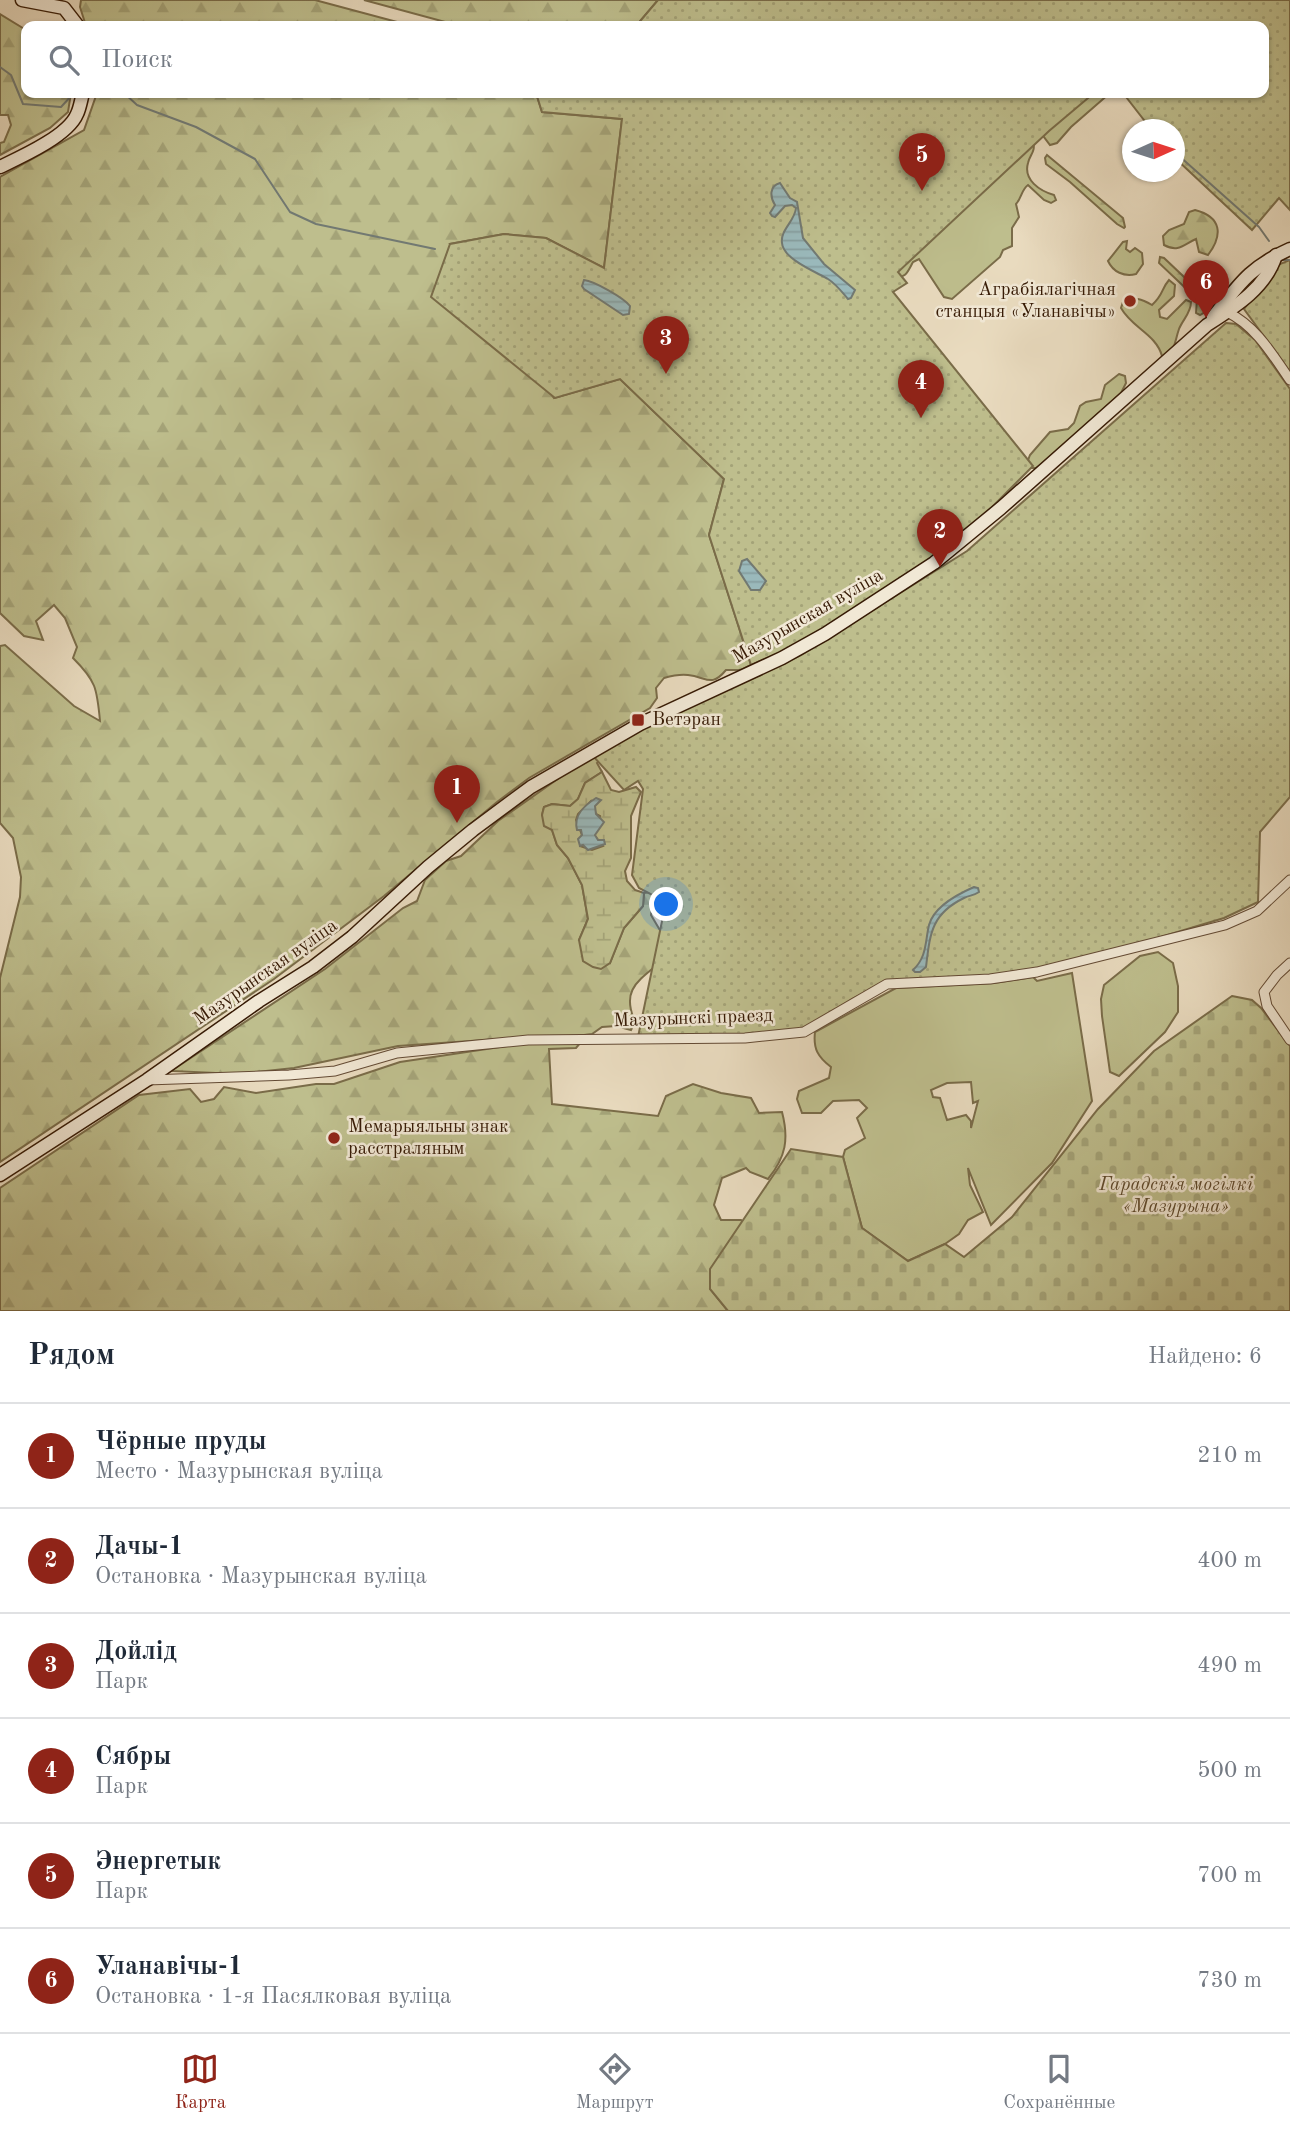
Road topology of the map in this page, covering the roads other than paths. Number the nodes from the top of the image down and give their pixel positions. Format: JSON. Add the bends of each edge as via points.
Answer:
{"nodes":[{"id":1,"x":22,"y":0,"type":"edge"},
{"id":2,"x":74,"y":21,"type":"edge"},
{"id":3,"x":82,"y":98,"type":"edge"},
{"id":4,"x":0,"y":167,"type":"edge"},
{"id":5,"x":1290,"y":249,"type":"edge"},
{"id":6,"x":1225,"y":308,"type":"junction"},
{"id":7,"x":1290,"y":380,"type":"edge"},
{"id":8,"x":1290,"y":880,"type":"edge"},
{"id":9,"x":1290,"y":963,"type":"edge"},
{"id":10,"x":1290,"y":1040,"type":"edge"},
{"id":11,"x":147,"y":1080,"type":"junction"},
{"id":12,"x":0,"y":1175,"type":"edge"}],
"edges":[{"from":1,"to":2,"type":"street","via":[[64,8]]},
{"from":3,"to":4,"type":"street","via":[[77,117],[61,132]]},
{"from":5,"to":6,"type":"street","name":"Мазурынская вуліца","via":[[1276,256],[1271,271],[1256,288]]},
{"from":6,"to":7,"type":"street","via":[[1255,331]]},
{"from":6,"to":11,"type":"street","name":"Мазурынская вуліца","via":[[934,563],[782,658],[640,724],[531,787],[446,852],[343,945]]},
{"from":8,"to":11,"type":"street","name":"Мазурынскі праезд","via":[[1257,911],[1225,925],[1037,972],[887,984],[804,1032],[745,1038],[528,1040],[397,1053],[335,1071]]},
{"from":9,"to":10,"type":"street","via":[[1264,992],[1267,1006]]},
{"from":11,"to":12,"type":"street","name":"Мазурынская вуліца"}]}
